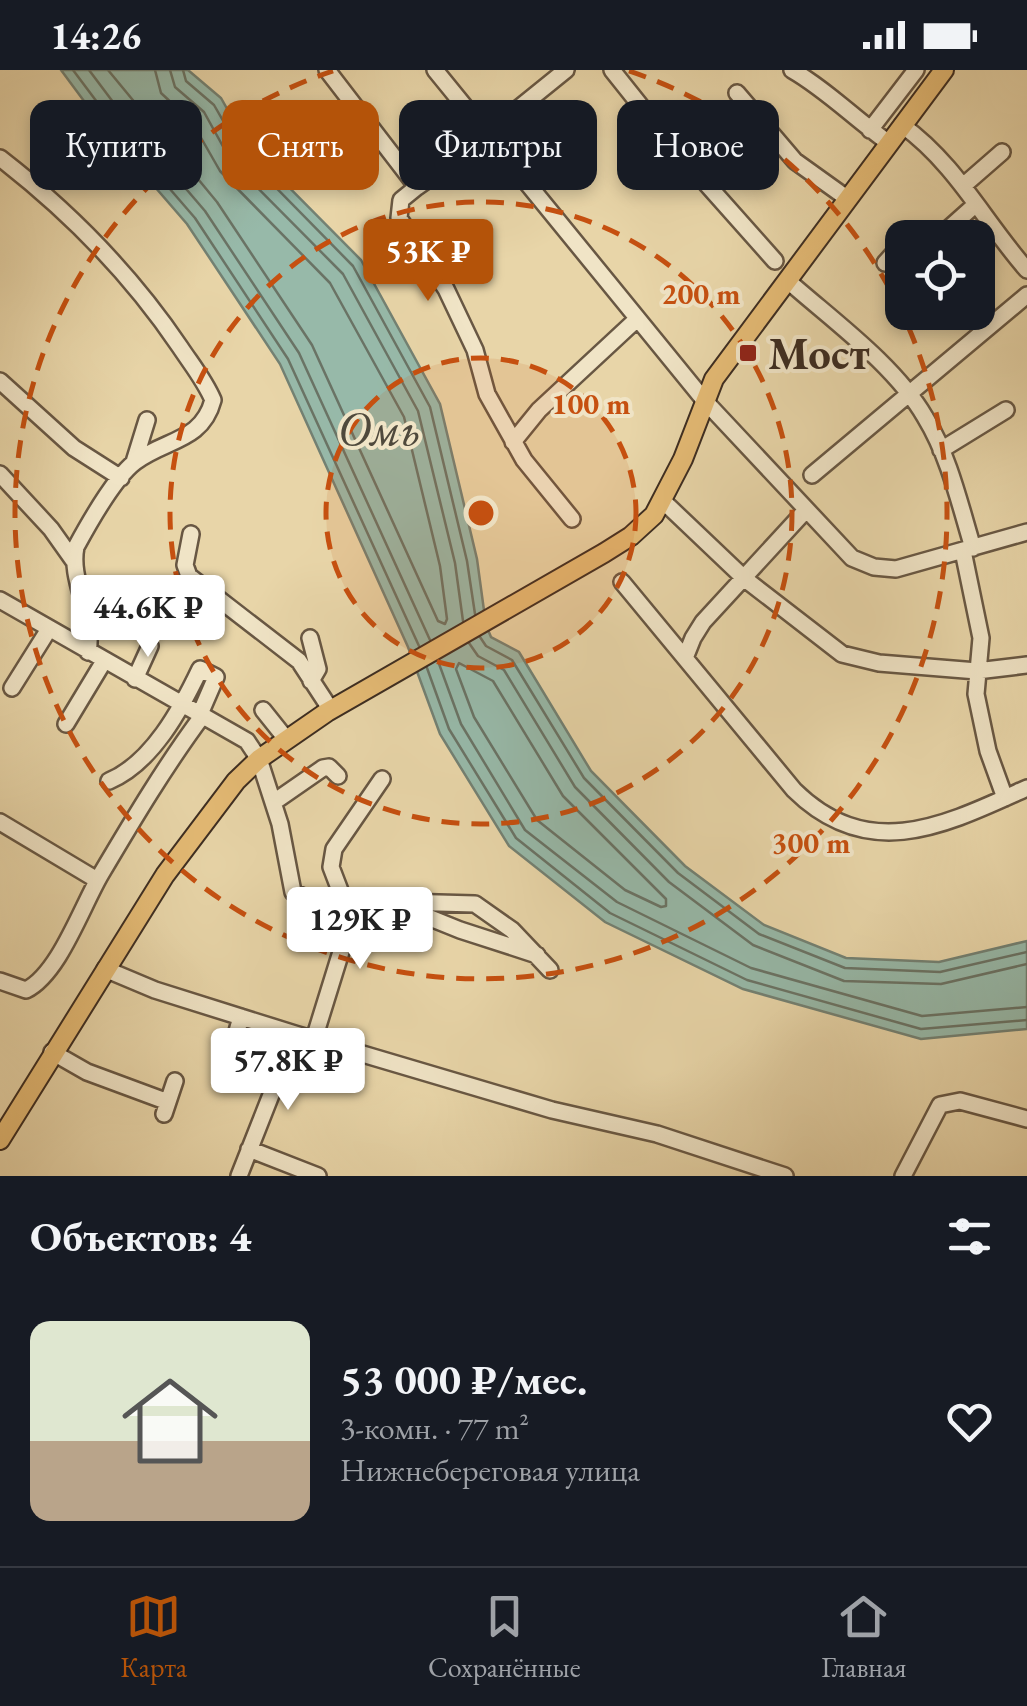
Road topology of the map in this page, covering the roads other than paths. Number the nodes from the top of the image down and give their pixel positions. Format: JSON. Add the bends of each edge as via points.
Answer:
{"nodes":[{"id":1,"x":328,"y":70,"type":"edge"},
{"id":2,"x":434,"y":70,"type":"edge"},
{"id":3,"x":566,"y":70,"type":"edge"},
{"id":4,"x":612,"y":70,"type":"edge"},
{"id":5,"x":792,"y":70,"type":"edge"},
{"id":6,"x":916,"y":70,"type":"edge"},
{"id":7,"x":944,"y":70,"type":"edge"},
{"id":8,"x":737,"y":92,"type":"dead end"},
{"id":9,"x":459,"y":100,"type":"edge"},
{"id":10,"x":528,"y":100,"type":"edge"},
{"id":11,"x":902,"y":125,"type":"junction"},
{"id":12,"x":870,"y":130,"type":"junction"},
{"id":13,"x":889,"y":144,"type":"junction"},
{"id":14,"x":1002,"y":152,"type":"dead end"},
{"id":15,"x":0,"y":158,"type":"edge"},
{"id":16,"x":399,"y":164,"type":"edge"},
{"id":17,"x":964,"y":186,"type":"junction"},
{"id":18,"x":412,"y":190,"type":"edge"},
{"id":19,"x":532,"y":190,"type":"edge"},
{"id":20,"x":848,"y":199,"type":"junction"},
{"id":21,"x":975,"y":205,"type":"junction"},
{"id":22,"x":958,"y":220,"type":"edge"},
{"id":23,"x":775,"y":260,"type":"dead end"},
{"id":24,"x":1027,"y":270,"type":"edge"},
{"id":25,"x":788,"y":280,"type":"junction"},
{"id":26,"x":1027,"y":295,"type":"edge"},
{"id":27,"x":637,"y":319,"type":"junction"},
{"id":28,"x":0,"y":381,"type":"edge"},
{"id":29,"x":911,"y":395,"type":"junction"},
{"id":30,"x":704,"y":400,"type":"junction"},
{"id":31,"x":1006,"y":410,"type":"dead end"},
{"id":32,"x":147,"y":420,"type":"dead end"},
{"id":33,"x":513,"y":442,"type":"junction"},
{"id":34,"x":941,"y":450,"type":"junction"},
{"id":35,"x":134,"y":462,"type":"junction"},
{"id":36,"x":0,"y":474,"type":"edge"},
{"id":37,"x":812,"y":475,"type":"dead end"},
{"id":38,"x":121,"y":478,"type":"junction"},
{"id":39,"x":663,"y":502,"type":"junction"},
{"id":40,"x":806,"y":510,"type":"junction"},
{"id":41,"x":572,"y":518,"type":"dead end"},
{"id":42,"x":1027,"y":532,"type":"edge"},
{"id":43,"x":192,"y":534,"type":"dead end"},
{"id":44,"x":968,"y":550,"type":"junction"},
{"id":45,"x":73,"y":560,"type":"junction"},
{"id":46,"x":745,"y":579,"type":"junction"},
{"id":47,"x":622,"y":582,"type":"dead end"},
{"id":48,"x":0,"y":601,"type":"edge"},
{"id":49,"x":49,"y":629,"type":"junction"},
{"id":50,"x":310,"y":638,"type":"dead end"},
{"id":51,"x":150,"y":646,"type":"dead end"},
{"id":52,"x":88,"y":652,"type":"junction"},
{"id":53,"x":685,"y":658,"type":"junction"},
{"id":54,"x":104,"y":661,"type":"junction"},
{"id":55,"x":1027,"y":665,"type":"edge"},
{"id":56,"x":977,"y":671,"type":"junction"},
{"id":57,"x":136,"y":679,"type":"junction"},
{"id":58,"x":311,"y":681,"type":"junction"},
{"id":59,"x":12,"y":688,"type":"dead end"},
{"id":60,"x":183,"y":705,"type":"junction"},
{"id":61,"x":262,"y":710,"type":"dead end"},
{"id":62,"x":331,"y":710,"type":"junction"},
{"id":63,"x":202,"y":715,"type":"junction"},
{"id":64,"x":66,"y":724,"type":"dead end"},
{"id":65,"x":287,"y":740,"type":"junction"},
{"id":66,"x":260,"y":759,"type":"junction"},
{"id":67,"x":338,"y":776,"type":"dead end"},
{"id":68,"x":382,"y":779,"type":"dead end"},
{"id":69,"x":109,"y":780,"type":"dead end"},
{"id":70,"x":1027,"y":788,"type":"edge"},
{"id":71,"x":1005,"y":798,"type":"junction"},
{"id":72,"x":274,"y":802,"type":"junction"},
{"id":73,"x":0,"y":822,"type":"edge"},
{"id":74,"x":98,"y":880,"type":"junction"},
{"id":75,"x":344,"y":901,"type":"junction"},
{"id":76,"x":394,"y":902,"type":"junction"},
{"id":77,"x":537,"y":955,"type":"junction"},
{"id":78,"x":105,"y":970,"type":"junction"},
{"id":79,"x":550,"y":970,"type":"dead end"},
{"id":80,"x":0,"y":981,"type":"edge"},
{"id":81,"x":241,"y":1016,"type":"junction"},
{"id":82,"x":295,"y":1034,"type":"junction"},
{"id":83,"x":314,"y":1039,"type":"junction"},
{"id":84,"x":234,"y":1042,"type":"dead end"},
{"id":85,"x":52,"y":1052,"type":"junction"},
{"id":86,"x":175,"y":1081,"type":"dead end"},
{"id":87,"x":1027,"y":1119,"type":"edge"},
{"id":88,"x":2,"y":1131,"type":"edge"},
{"id":89,"x":249,"y":1149,"type":"junction"},
{"id":90,"x":239,"y":1176,"type":"edge"},
{"id":91,"x":318,"y":1176,"type":"edge"},
{"id":92,"x":785,"y":1176,"type":"edge"},
{"id":93,"x":903,"y":1176,"type":"edge"}],
"edges":[{"from":1,"to":16,"type":"street"},
{"from":2,"to":9,"type":"street"},
{"from":3,"to":10,"type":"street"},
{"from":4,"to":23,"type":"street"},
{"from":5,"to":12,"type":"street"},
{"from":6,"to":12,"type":"street"},
{"from":7,"to":11,"type":"main road"},
{"from":8,"to":20,"type":"street","via":[[795,161]]},
{"from":11,"to":13,"type":"main road"},
{"from":11,"to":17,"type":"street","via":[[939,154]]},
{"from":12,"to":13,"type":"street"},
{"from":13,"to":20,"type":"main road"},
{"from":14,"to":17,"type":"street"},
{"from":15,"to":35,"type":"street","via":[[114,260],[207,386],[213,400],[202,424]]},
{"from":17,"to":21,"type":"street"},
{"from":18,"to":33,"type":"street","via":[[401,200],[399,218],[446,289],[475,350],[486,394]]},
{"from":19,"to":27,"type":"street"},
{"from":20,"to":25,"type":"main road"},
{"from":21,"to":22,"type":"street"},
{"from":21,"to":24,"type":"street"},
{"from":25,"to":29,"type":"street"},
{"from":25,"to":30,"type":"main road"},
{"from":26,"to":29,"type":"street"},
{"from":27,"to":30,"type":"street"},
{"from":27,"to":33,"type":"street"},
{"from":28,"to":38,"type":"street","via":[[74,448]]},
{"from":29,"to":34,"type":"street"},
{"from":29,"to":37,"type":"street"},
{"from":30,"to":39,"type":"main road"},
{"from":30,"to":40,"type":"street"},
{"from":31,"to":34,"type":"street"},
{"from":32,"to":35,"type":"street"},
{"from":33,"to":41,"type":"street"},
{"from":34,"to":44,"type":"street"},
{"from":35,"to":38,"type":"street"},
{"from":36,"to":45,"type":"street"},
{"from":38,"to":45,"type":"street"},
{"from":39,"to":46,"type":"street"},
{"from":39,"to":62,"type":"main road","via":[[632,536]]},
{"from":40,"to":44,"type":"street","via":[[852,558],[874,568],[896,569]]},
{"from":40,"to":46,"type":"street"},
{"from":42,"to":44,"type":"street"},
{"from":43,"to":58,"type":"street","via":[[189,576],[298,661]]},
{"from":44,"to":56,"type":"street","via":[[979,622]]},
{"from":45,"to":52,"type":"street","via":[[90,626]]},
{"from":46,"to":53,"type":"street","via":[[704,622]]},
{"from":46,"to":56,"type":"street","via":[[842,654]]},
{"from":47,"to":53,"type":"street"},
{"from":48,"to":49,"type":"street"},
{"from":49,"to":52,"type":"street"},
{"from":49,"to":59,"type":"street"},
{"from":50,"to":58,"type":"street","via":[[318,669]]},
{"from":51,"to":57,"type":"street"},
{"from":52,"to":54,"type":"street"},
{"from":53,"to":71,"type":"street","via":[[794,790],[838,822],[874,832],[912,832]]},
{"from":54,"to":57,"type":"street"},
{"from":54,"to":64,"type":"street"},
{"from":55,"to":56,"type":"street"},
{"from":56,"to":71,"type":"street","via":[[988,751]]},
{"from":57,"to":60,"type":"street"},
{"from":58,"to":62,"type":"street"},
{"from":60,"to":63,"type":"street"},
{"from":60,"to":63,"type":"street","via":[[200,669],[216,677]]},
{"from":60,"to":69,"type":"street","via":[[136,763]]},
{"from":61,"to":65,"type":"street"},
{"from":62,"to":65,"type":"main road"},
{"from":63,"to":66,"type":"street","via":[[247,741]]},
{"from":63,"to":74,"type":"street"},
{"from":65,"to":66,"type":"main road"},
{"from":66,"to":72,"type":"street"},
{"from":66,"to":78,"type":"main road","via":[[188,841]]},
{"from":67,"to":72,"type":"street","via":[[323,768]]},
{"from":68,"to":75,"type":"street","via":[[334,849],[331,867]]},
{"from":70,"to":71,"type":"street"},
{"from":72,"to":75,"type":"street","via":[[293,892],[312,901]]},
{"from":73,"to":74,"type":"street"},
{"from":74,"to":80,"type":"street","via":[[37,985],[26,990]]},
{"from":75,"to":76,"type":"street"},
{"from":75,"to":83,"type":"street","via":[[347,941]]},
{"from":76,"to":77,"type":"street"},
{"from":76,"to":77,"type":"street","via":[[474,904]]},
{"from":77,"to":79,"type":"street"},
{"from":78,"to":81,"type":"street"},
{"from":78,"to":85,"type":"main road"},
{"from":81,"to":82,"type":"street"},
{"from":81,"to":84,"type":"street"},
{"from":82,"to":83,"type":"street"},
{"from":82,"to":89,"type":"street"},
{"from":83,"to":92,"type":"street"},
{"from":85,"to":86,"type":"street","via":[[166,1108]]},
{"from":85,"to":88,"type":"main road"},
{"from":87,"to":93,"type":"street","via":[[960,1100],[940,1105]]},
{"from":89,"to":90,"type":"street"},
{"from":89,"to":91,"type":"street"}]}
